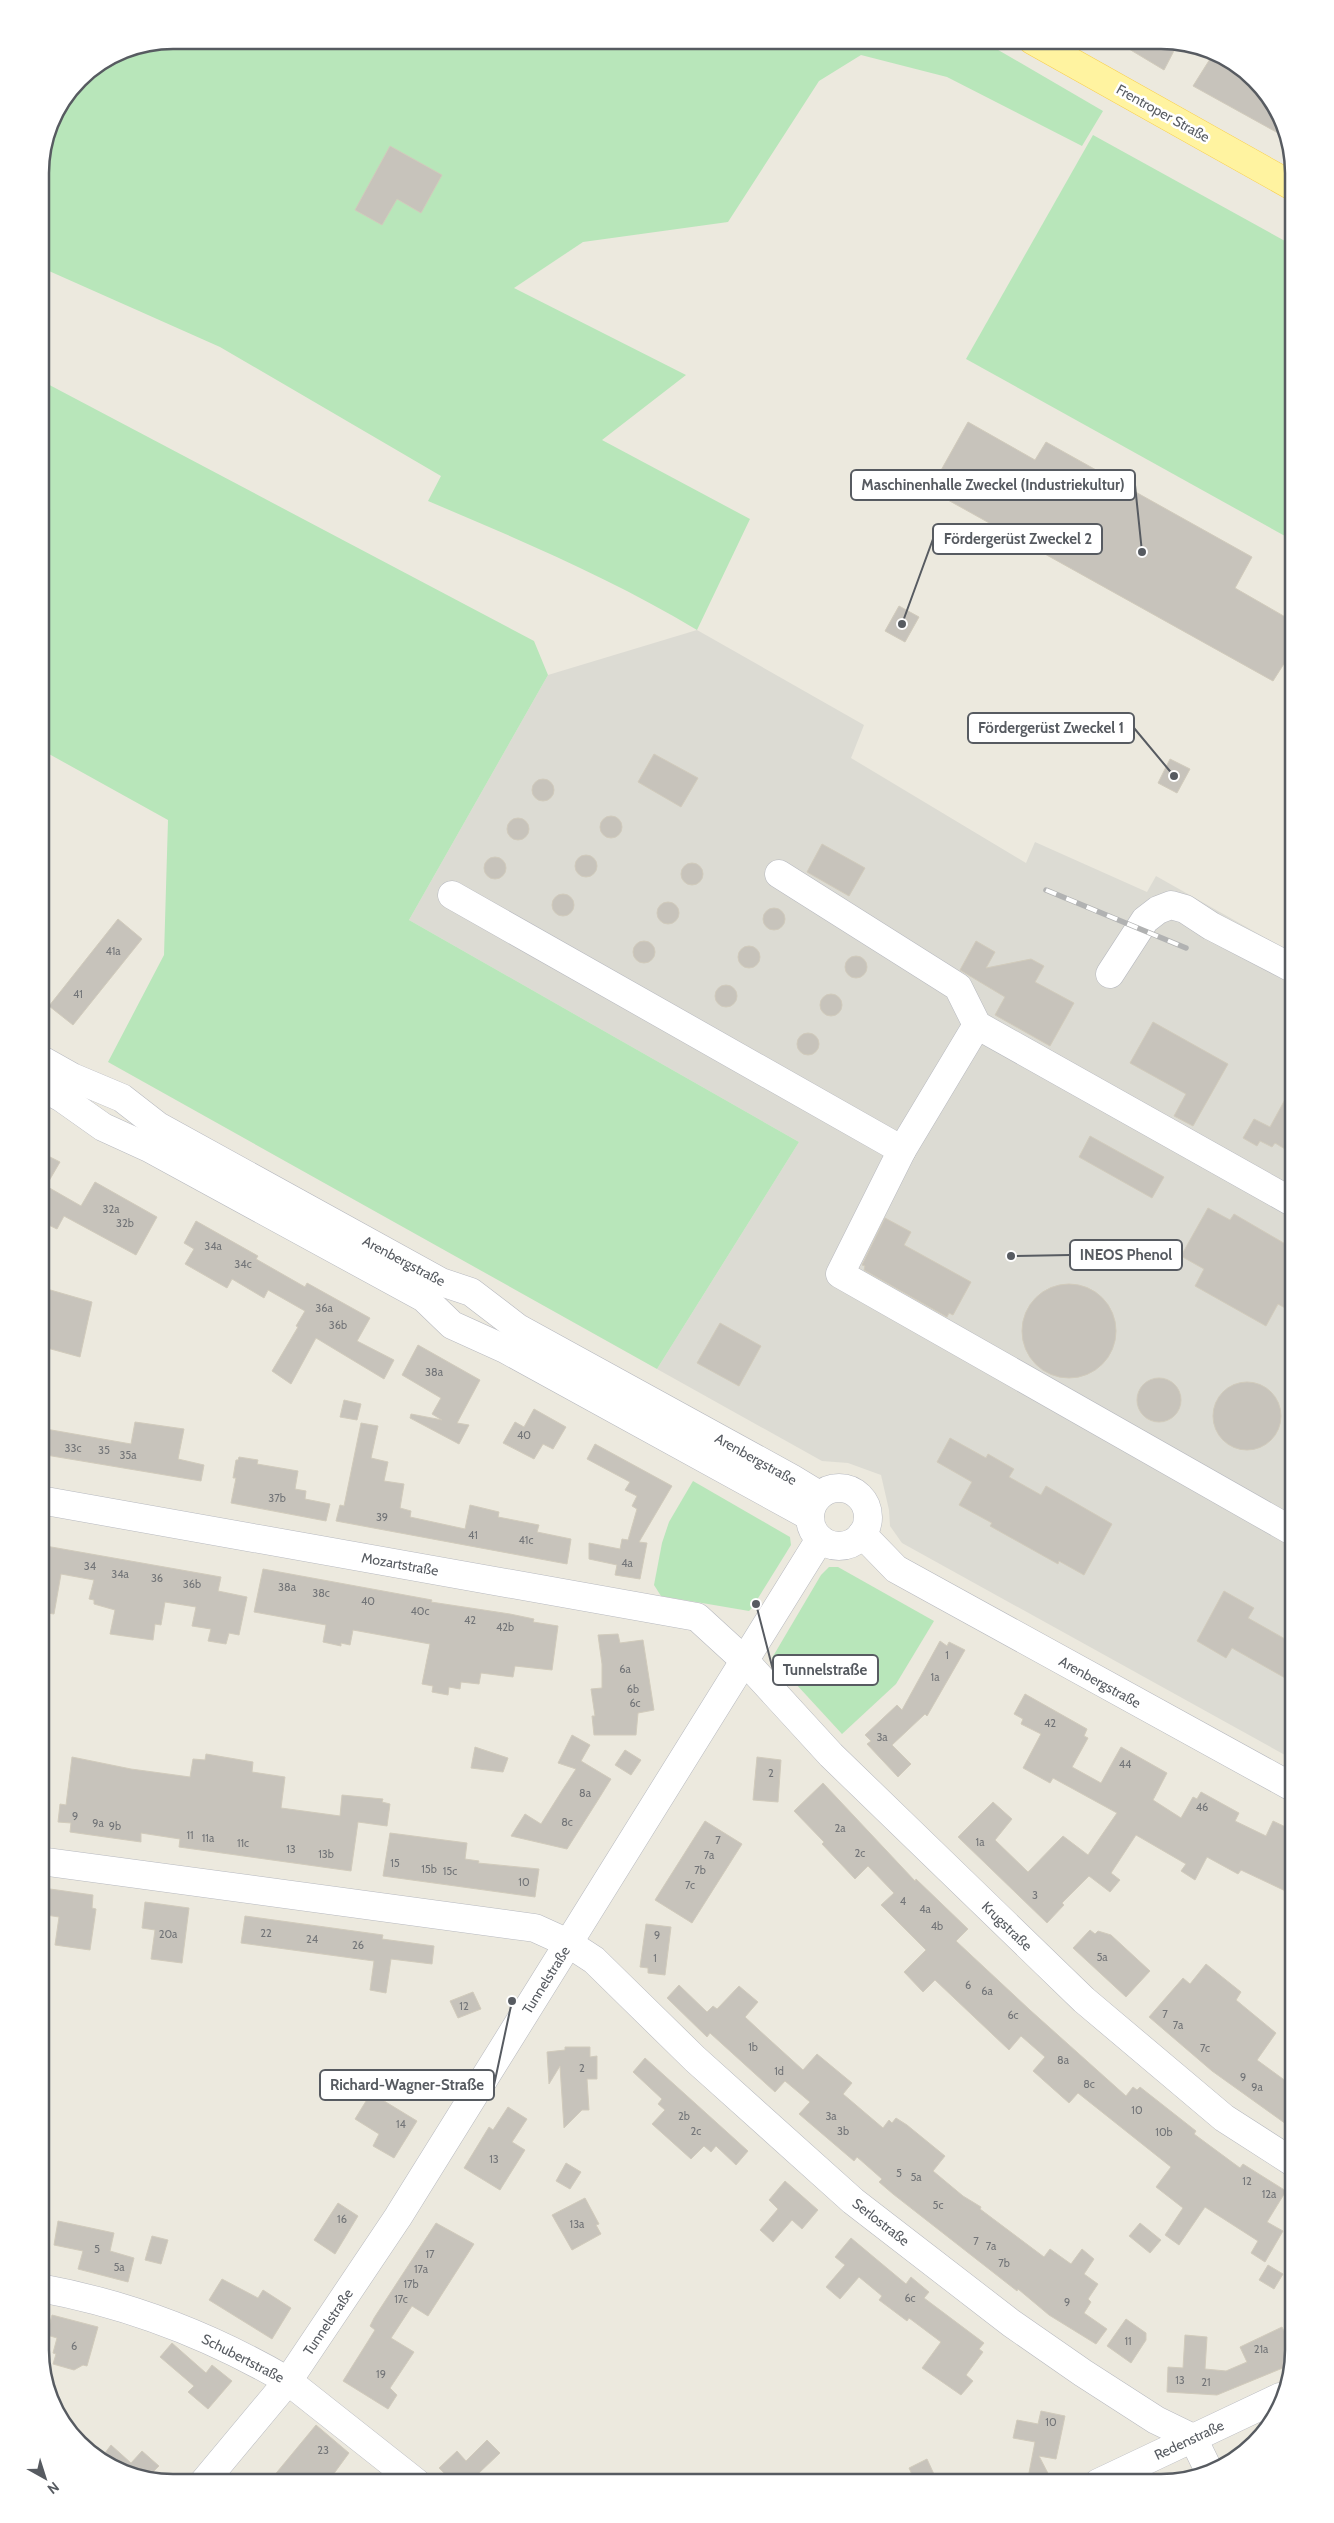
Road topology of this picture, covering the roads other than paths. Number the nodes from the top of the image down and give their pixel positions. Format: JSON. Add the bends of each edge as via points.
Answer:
{"nodes":[{"id":1,"x":1048,"y":49,"type":"edge"},
{"id":2,"x":1285,"y":182,"type":"edge"},
{"id":3,"x":779,"y":874,"type":"dead end"},
{"id":4,"x":452,"y":895,"type":"dead end"},
{"id":5,"x":1285,"y":964,"type":"edge"},
{"id":6,"x":1110,"y":974,"type":"dead end"},
{"id":7,"x":977,"y":1025,"type":"junction"},
{"id":8,"x":49,"y":1064,"type":"edge"},
{"id":9,"x":49,"y":1091,"type":"edge"},
{"id":10,"x":902,"y":1150,"type":"junction"},
{"id":11,"x":1285,"y":1198,"type":"edge"},
{"id":12,"x":49,"y":1502,"type":"edge"},
{"id":13,"x":816,"y":1517,"type":"junction"},
{"id":14,"x":1285,"y":1527,"type":"edge"},
{"id":15,"x":862,"y":1534,"type":"junction"},
{"id":16,"x":744,"y":1660,"type":"junction"},
{"id":17,"x":1285,"y":1783,"type":"edge"},
{"id":18,"x":49,"y":1862,"type":"edge"},
{"id":19,"x":568,"y":1943,"type":"junction"},
{"id":20,"x":1285,"y":2157,"type":"edge"},
{"id":21,"x":49,"y":2290,"type":"edge"},
{"id":22,"x":288,"y":2381,"type":"junction"},
{"id":23,"x":1275,"y":2400,"type":"edge"},
{"id":24,"x":1193,"y":2438,"type":"junction"},
{"id":25,"x":1207,"y":2466,"type":"edge"},
{"id":26,"x":210,"y":2474,"type":"edge"},
{"id":27,"x":406,"y":2474,"type":"edge"},
{"id":28,"x":1117,"y":2474,"type":"edge"}],
"edges":[{"from":1,"to":2,"type":"main road","name":"Frentroper Straße"},
{"from":3,"to":7,"type":"street","via":[[958,987]]},
{"from":4,"to":10,"type":"street"},
{"from":5,"to":6,"type":"street","via":[[1185,909],[1171,905],[1145,920]]},
{"from":7,"to":10,"type":"street"},
{"from":7,"to":11,"type":"street"},
{"from":8,"to":13,"type":"street","name":"Arenbergstraße","via":[[122,1098],[158,1126],[441,1282],[471,1292],[518,1328],[791,1478]]},
{"from":9,"to":13,"type":"street","name":"Arenbergstraße","via":[[103,1127],[150,1148],[424,1298],[452,1325],[505,1348]]},
{"from":10,"to":14,"type":"street","via":[[840,1274]]},
{"from":12,"to":16,"type":"street","name":"Mozartstraße","via":[[698,1617]]},
{"from":13,"to":15,"type":"street","name":"Arenbergstraße","via":[[834,1546],[848,1544]]},
{"from":13,"to":15,"type":"street","via":[[833,1488],[847,1488],[859,1495],[866,1507],[867,1522]]},
{"from":13,"to":16,"type":"street","name":"Tunnelstraße"},
{"from":15,"to":17,"type":"street","name":"Arenbergstraße","via":[[896,1569]]},
{"from":16,"to":19,"type":"street","name":"Tunnelstraße"},
{"from":16,"to":20,"type":"street","name":"Krugstraße","via":[[831,1755],[1084,2000],[1224,2118]]},
{"from":18,"to":19,"type":"street","name":"Serlostraße","via":[[535,1928]]},
{"from":19,"to":22,"type":"street","name":"Tunnelstraße","via":[[398,2217]]},
{"from":19,"to":24,"type":"street","name":"Serlostraße","via":[[594,1960],[695,2059],[853,2201],[1011,2323],[1083,2374],[1156,2420]]},
{"from":21,"to":22,"type":"street","name":"Schubertstraße","via":[[100,2301],[211,2340]]},
{"from":22,"to":26,"type":"street","name":"Tunnelstraße"},
{"from":22,"to":27,"type":"street","name":"Schubertstraße"},
{"from":23,"to":24,"type":"street","name":"Redenstraße"},
{"from":24,"to":25,"type":"street"},
{"from":24,"to":28,"type":"street","name":"Redenstraße"}]}
